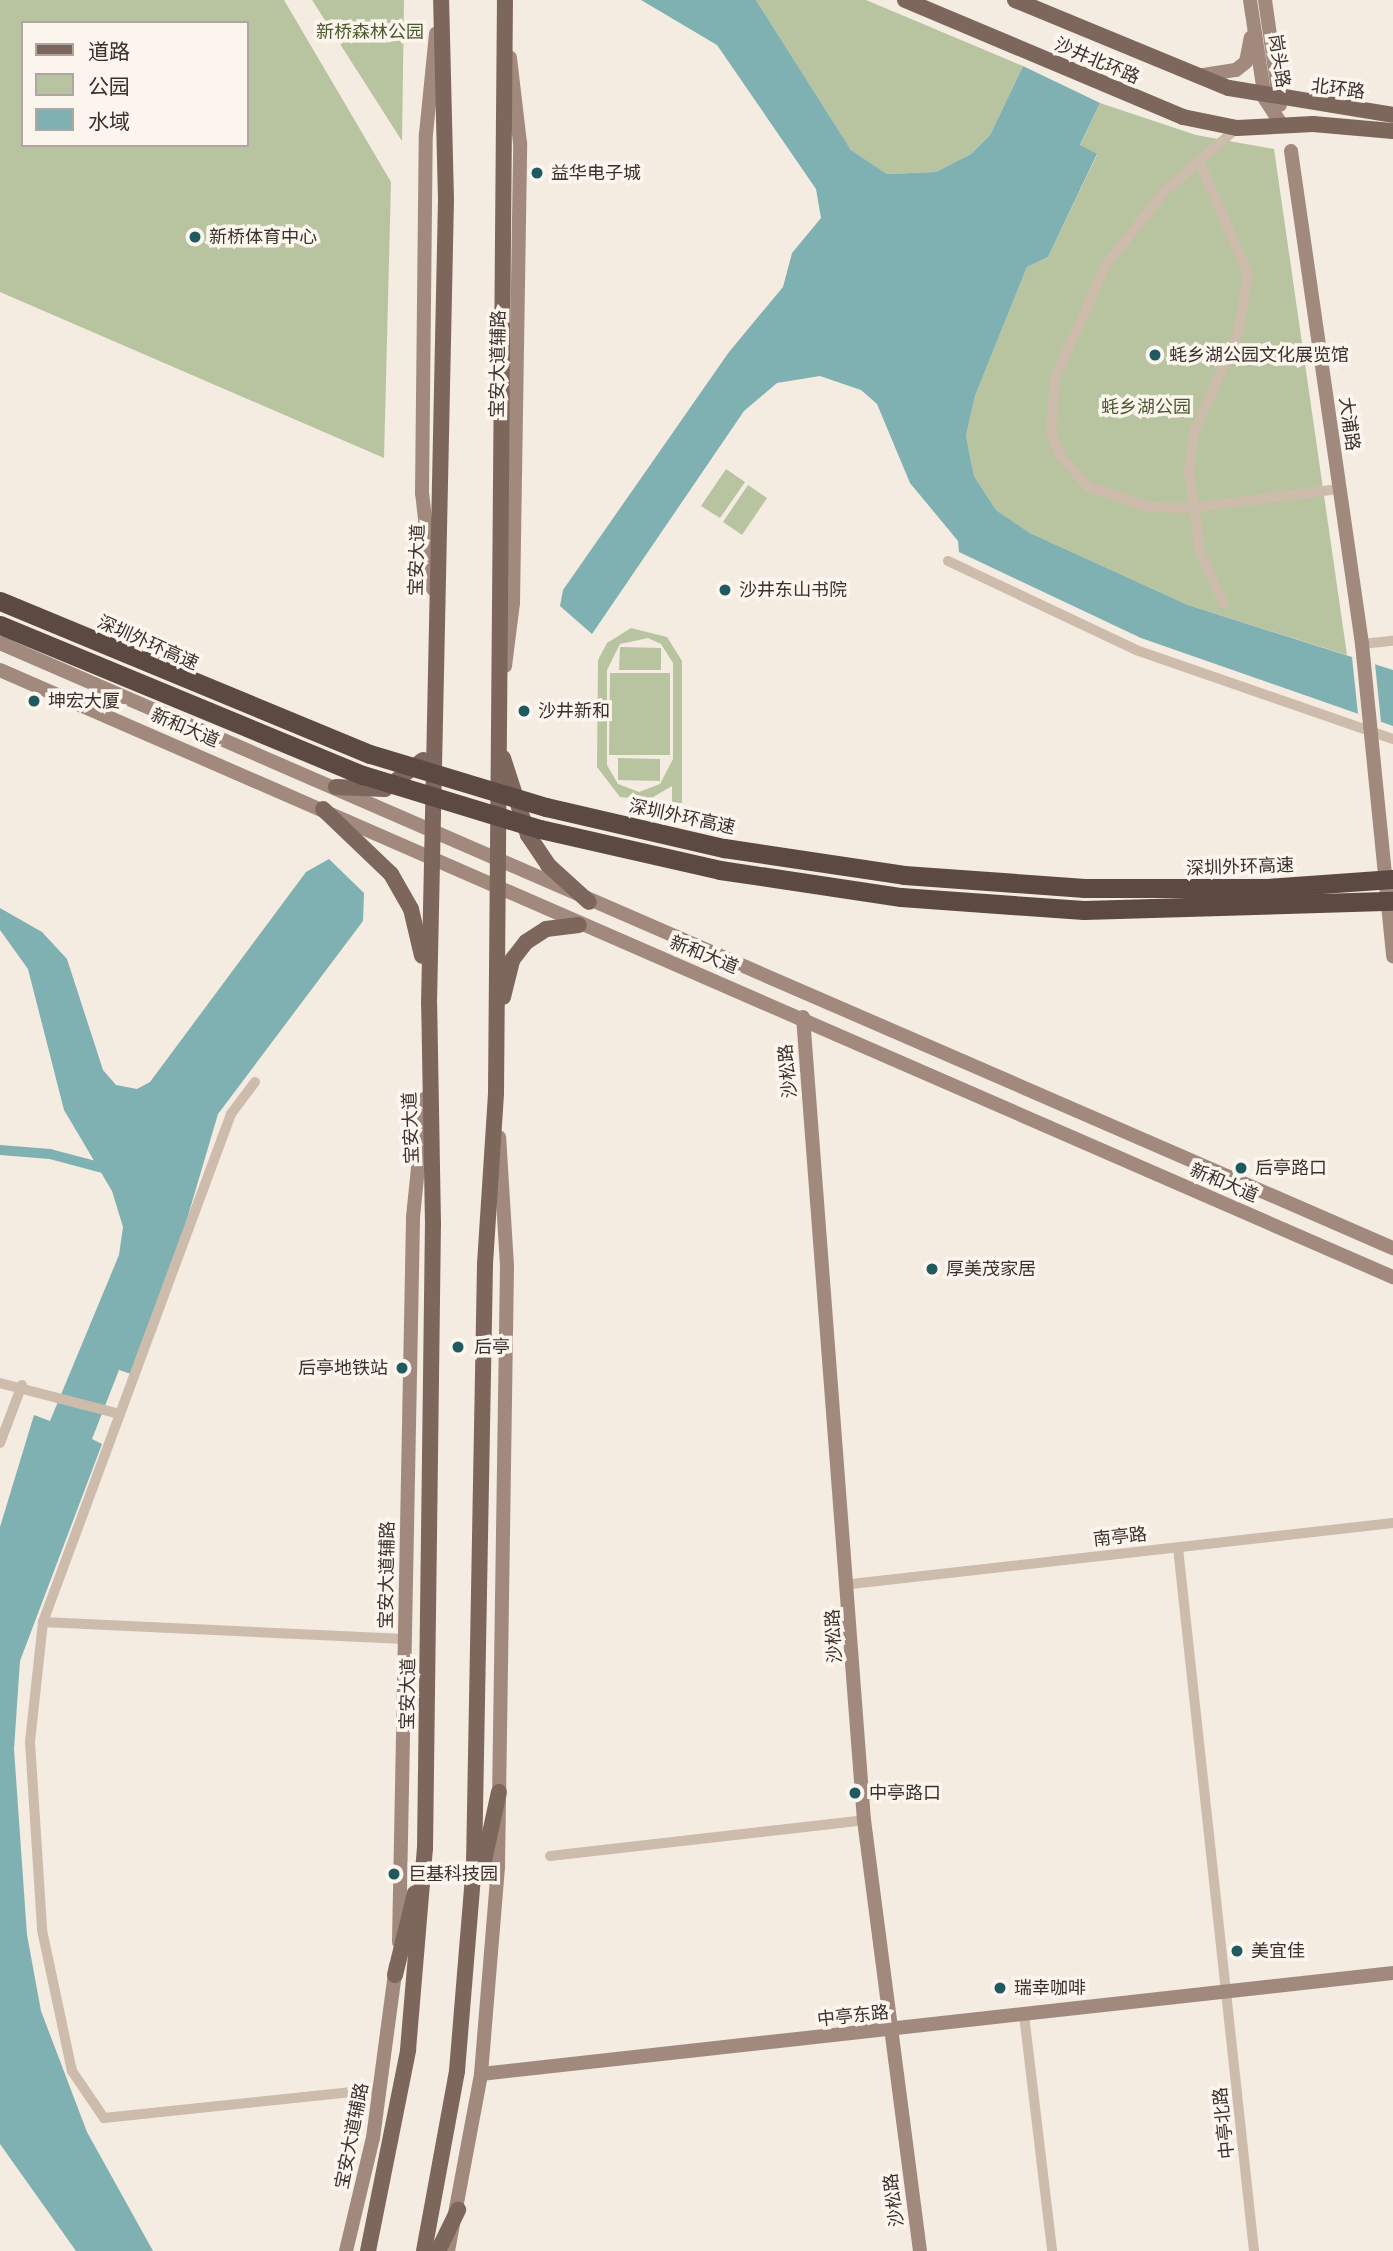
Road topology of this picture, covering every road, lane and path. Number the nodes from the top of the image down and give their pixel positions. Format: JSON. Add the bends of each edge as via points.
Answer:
{"nodes":[{"id":1,"x":440,"y":0,"type":"edge"},
{"id":2,"x":905,"y":0,"type":"edge"},
{"id":3,"x":1015,"y":0,"type":"edge"},
{"id":4,"x":1250,"y":0,"type":"edge"},
{"id":5,"x":1265,"y":0,"type":"edge"},
{"id":6,"x":505,"y":6,"type":"edge"},
{"id":7,"x":1253,"y":22,"type":"junction"},
{"id":8,"x":1196,"y":76,"type":"junction"},
{"id":9,"x":1272,"y":100,"type":"junction"},
{"id":10,"x":1393,"y":114,"type":"edge"},
{"id":11,"x":1281,"y":124,"type":"junction"},
{"id":12,"x":1237,"y":128,"type":"junction"},
{"id":13,"x":1393,"y":131,"type":"edge"},
{"id":14,"x":1291,"y":151,"type":"dead end"},
{"id":15,"x":1199,"y":161,"type":"junction"},
{"id":16,"x":1339,"y":489,"type":"junction"},
{"id":17,"x":1190,"y":508,"type":"junction"},
{"id":18,"x":948,"y":561,"type":"dead end"},
{"id":19,"x":0,"y":601,"type":"edge"},
{"id":20,"x":1224,"y":604,"type":"dead end"},
{"id":21,"x":0,"y":625,"type":"edge"},
{"id":22,"x":1393,"y":641,"type":"edge"},
{"id":23,"x":0,"y":643,"type":"edge"},
{"id":24,"x":1362,"y":644,"type":"junction"},
{"id":25,"x":0,"y":670,"type":"edge"},
{"id":26,"x":1370,"y":724,"type":"junction"},
{"id":27,"x":433,"y":735,"type":"junction"},
{"id":28,"x":498,"y":737,"type":"junction"},
{"id":29,"x":1393,"y":739,"type":"edge"},
{"id":30,"x":335,"y":787,"type":"junction"},
{"id":31,"x":323,"y":809,"type":"junction"},
{"id":32,"x":432,"y":831,"type":"junction"},
{"id":33,"x":432,"y":858,"type":"junction"},
{"id":34,"x":496,"y":860,"type":"junction"},
{"id":35,"x":1393,"y":879,"type":"edge"},
{"id":36,"x":496,"y":887,"type":"junction"},
{"id":37,"x":1393,"y":901,"type":"edge"},
{"id":38,"x":589,"y":902,"type":"junction"},
{"id":39,"x":579,"y":925,"type":"junction"},
{"id":40,"x":1393,"y":956,"type":"edge"},
{"id":41,"x":429,"y":1004,"type":"junction"},
{"id":42,"x":803,"y":1017,"type":"junction"},
{"id":43,"x":496,"y":1033,"type":"junction"},
{"id":44,"x":428,"y":1062,"type":"junction"},
{"id":45,"x":256,"y":1082,"type":"dead end"},
{"id":46,"x":496,"y":1093,"type":"junction"},
{"id":47,"x":1393,"y":1248,"type":"edge"},
{"id":48,"x":1393,"y":1277,"type":"edge"},
{"id":49,"x":0,"y":1383,"type":"edge"},
{"id":50,"x":22,"y":1385,"type":"junction"},
{"id":51,"x":120,"y":1414,"type":"junction"},
{"id":52,"x":0,"y":1443,"type":"edge"},
{"id":53,"x":1393,"y":1523,"type":"edge"},
{"id":54,"x":1178,"y":1549,"type":"junction"},
{"id":55,"x":850,"y":1584,"type":"junction"},
{"id":56,"x":43,"y":1622,"type":"junction"},
{"id":57,"x":405,"y":1639,"type":"junction"},
{"id":58,"x":499,"y":1792,"type":"junction"},
{"id":59,"x":864,"y":1820,"type":"junction"},
{"id":60,"x":425,"y":1849,"type":"junction"},
{"id":61,"x":550,"y":1856,"type":"dead end"},
{"id":62,"x":472,"y":1914,"type":"junction"},
{"id":63,"x":1393,"y":1973,"type":"edge"},
{"id":64,"x":395,"y":1975,"type":"junction"},
{"id":65,"x":1229,"y":1991,"type":"junction"},
{"id":66,"x":1024,"y":2015,"type":"junction"},
{"id":67,"x":893,"y":2031,"type":"junction"},
{"id":68,"x":481,"y":2074,"type":"junction"},
{"id":69,"x":380,"y":2089,"type":"junction"},
{"id":70,"x":458,"y":2210,"type":"junction"},
{"id":71,"x":346,"y":2251,"type":"edge"},
{"id":72,"x":368,"y":2251,"type":"edge"},
{"id":73,"x":424,"y":2251,"type":"edge"},
{"id":74,"x":438,"y":2251,"type":"edge"},
{"id":75,"x":448,"y":2251,"type":"edge"},
{"id":76,"x":920,"y":2251,"type":"edge"},
{"id":77,"x":1052,"y":2251,"type":"edge"},
{"id":78,"x":1254,"y":2251,"type":"edge"}],
"edges":[{"from":1,"to":27,"type":"main road","name":"宝安大道","via":[[446,200]]},
{"from":2,"to":12,"type":"main road","name":"沙井北环路","via":[[1183,117]]},
{"from":3,"to":8,"type":"main road","name":"沙井北环路"},
{"from":4,"to":7,"type":"main road","name":"岗头路"},
{"from":5,"to":9,"type":"main road","name":"岗头路"},
{"from":6,"to":28,"type":"main road"},
{"from":7,"to":8,"type":"main road","via":[[1245,62],[1236,70]]},
{"from":7,"to":9,"type":"main road","name":"岗头路"},
{"from":8,"to":9,"type":"main road","name":"沙井北环路"},
{"from":9,"to":10,"type":"main road","name":"北环路"},
{"from":9,"to":11,"type":"main road","name":"岗头路"},
{"from":11,"to":12,"type":"main road","name":"沙井北环路"},
{"from":11,"to":13,"type":"main road","name":"北环路"},
{"from":12,"to":15,"type":"street"},
{"from":14,"to":16,"type":"main road","name":"大浦路"},
{"from":15,"to":17,"type":"street","via":[[1248,273],[1238,334],[1194,432]]},
{"from":15,"to":17,"type":"street","via":[[1148,209],[1105,265],[1048,404],[1055,445],[1089,487],[1149,508]]},
{"from":16,"to":17,"type":"street"},
{"from":16,"to":24,"type":"main road","name":"大浦路"},
{"from":17,"to":20,"type":"street","via":[[1200,552]]},
{"from":18,"to":26,"type":"street","via":[[1136,650]]},
{"from":19,"to":35,"type":"highway","name":"深圳外环高速","bridge":true,"via":[[211,694],[370,754],[546,807],[700,843],[856,869],[1037,886],[1206,889]]},
{"from":21,"to":37,"type":"highway","bridge":true,"via":[[363,775],[540,829],[720,870],[901,897],[1072,910],[1219,911]]},
{"from":22,"to":24,"type":"street"},
{"from":23,"to":30,"type":"main road","name":"新和大道"},
{"from":24,"to":26,"type":"main road","name":"大浦路"},
{"from":25,"to":31,"type":"main road","name":"新和大道"},
{"from":26,"to":29,"type":"street"},
{"from":26,"to":40,"type":"main road"},
{"from":27,"to":30,"type":"main road","via":[[417,769],[397,784],[373,792]]},
{"from":27,"to":32,"type":"main road","name":"宝安大道"},
{"from":28,"to":34,"type":"main road"},
{"from":28,"to":38,"type":"main road","via":[[528,835],[548,865]]},
{"from":30,"to":32,"type":"main road","name":"新和大道"},
{"from":31,"to":33,"type":"main road","name":"新和大道"},
{"from":31,"to":41,"type":"main road","via":[[376,856],[403,893],[421,945]]},
{"from":32,"to":33,"type":"main road","name":"宝安大道"},
{"from":32,"to":34,"type":"main road","name":"新和大道"},
{"from":33,"to":36,"type":"main road","name":"新和大道"},
{"from":33,"to":41,"type":"main road","name":"宝安大道"},
{"from":34,"to":36,"type":"main road"},
{"from":34,"to":38,"type":"main road","name":"新和大道"},
{"from":36,"to":39,"type":"main road","name":"新和大道"},
{"from":36,"to":43,"type":"main road"},
{"from":38,"to":47,"type":"main road","name":"新和大道","via":[[849,1007]]},
{"from":39,"to":42,"type":"main road","name":"新和大道"},
{"from":39,"to":43,"type":"main road","via":[[545,929],[519,950]]},
{"from":41,"to":44,"type":"main road","name":"宝安大道"},
{"from":42,"to":48,"type":"main road","name":"新和大道"},
{"from":42,"to":55,"type":"main road","name":"沙松路"},
{"from":43,"to":46,"type":"main road"},
{"from":44,"to":57,"type":"main road","name":"宝安大道辅路","via":[[414,1217]]},
{"from":44,"to":60,"type":"main road","name":"宝安大道","via":[[433,1224]]},
{"from":45,"to":51,"type":"street","via":[[231,1114]]},
{"from":46,"to":58,"type":"main road","via":[[507,1266]]},
{"from":46,"to":62,"type":"main road","via":[[485,1264]]},
{"from":49,"to":50,"type":"street"},
{"from":50,"to":51,"type":"street"},
{"from":50,"to":52,"type":"street"},
{"from":51,"to":56,"type":"street"},
{"from":53,"to":54,"type":"street","name":"南亭路"},
{"from":54,"to":55,"type":"street","name":"南亭路"},
{"from":54,"to":65,"type":"street","name":"中亭北路"},
{"from":55,"to":59,"type":"main road","name":"沙松路"},
{"from":56,"to":57,"type":"street"},
{"from":56,"to":69,"type":"street","via":[[30,1742],[43,1930],[72,2071],[104,2118]]},
{"from":57,"to":64,"type":"main road","name":"宝安大道辅路","via":[[404,1849]]},
{"from":58,"to":62,"type":"main road"},
{"from":58,"to":68,"type":"main road","via":[[493,1971]]},
{"from":59,"to":61,"type":"street"},
{"from":59,"to":67,"type":"main road","name":"沙松路"},
{"from":60,"to":64,"type":"main road"},
{"from":60,"to":72,"type":"main road","name":"宝安大道","via":[[408,2050]]},
{"from":62,"to":73,"type":"main road","via":[[457,2071]]},
{"from":63,"to":65,"type":"main road","name":"中亭东路"},
{"from":64,"to":69,"type":"main road","name":"宝安大道辅路"},
{"from":65,"to":66,"type":"main road","name":"中亭东路"},
{"from":65,"to":78,"type":"street","name":"中亭北路"},
{"from":66,"to":67,"type":"main road","name":"中亭东路"},
{"from":66,"to":77,"type":"street"},
{"from":67,"to":68,"type":"main road","name":"中亭东路"},
{"from":67,"to":76,"type":"main road","name":"沙松路"},
{"from":68,"to":70,"type":"main road"},
{"from":69,"to":71,"type":"main road","name":"宝安大道辅路"},
{"from":70,"to":74,"type":"main road"},
{"from":70,"to":75,"type":"main road"}]}
